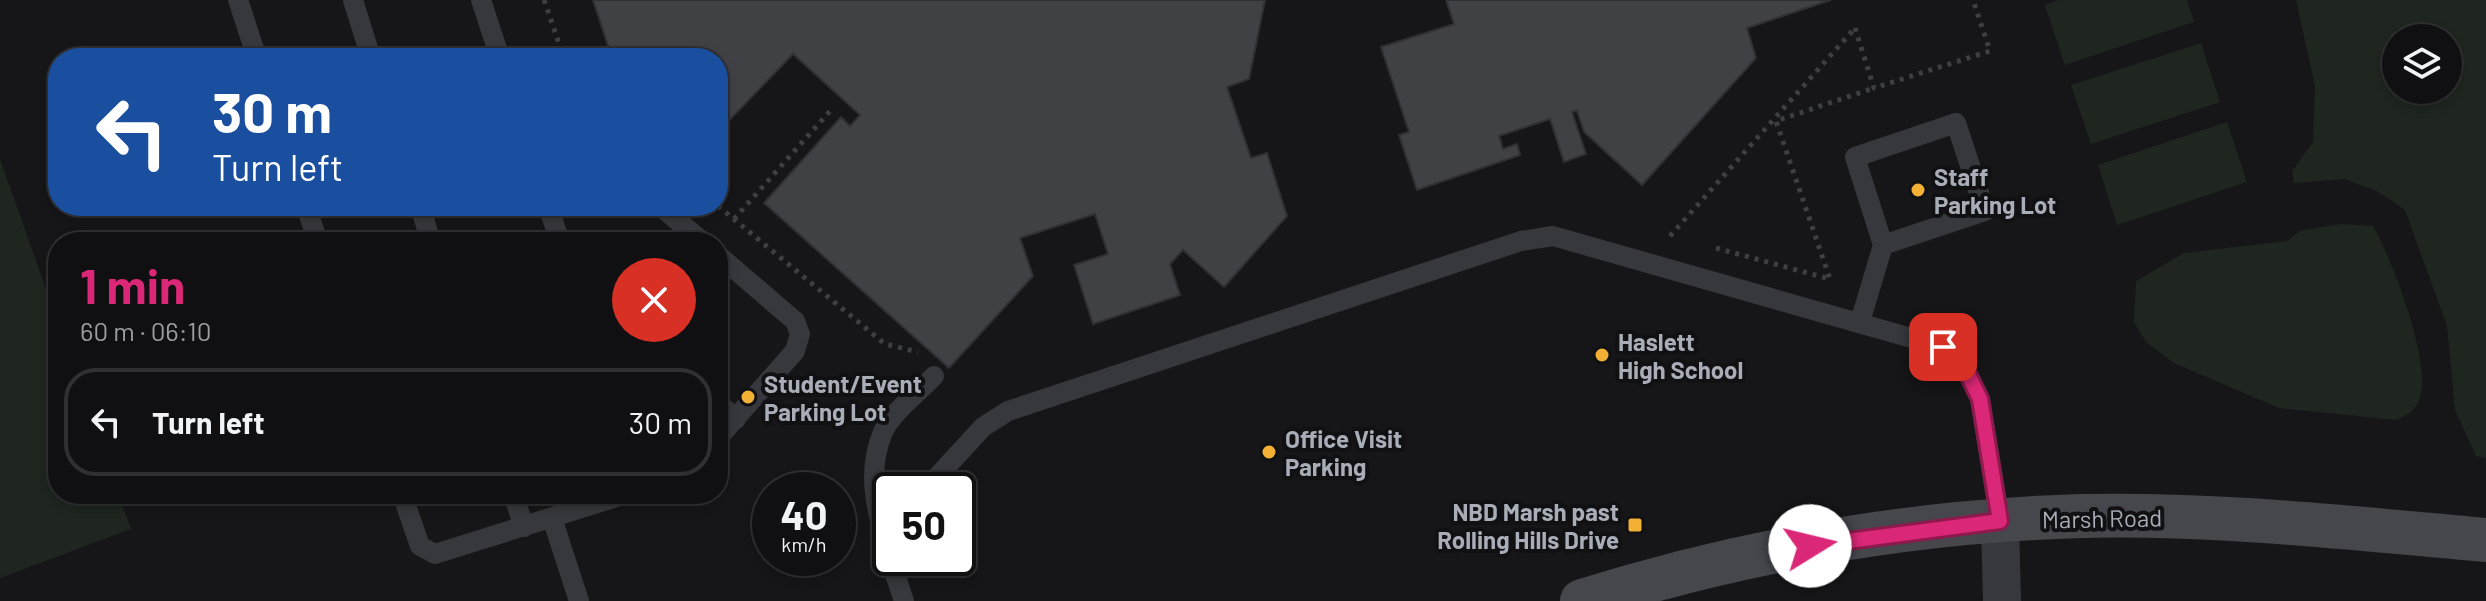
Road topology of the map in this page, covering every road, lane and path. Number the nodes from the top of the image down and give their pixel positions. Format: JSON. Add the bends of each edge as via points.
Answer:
{"nodes":[{"id":1,"x":238,"y":0,"type":"edge"},
{"id":2,"x":353,"y":0,"type":"edge"},
{"id":3,"x":481,"y":0,"type":"edge"},
{"id":4,"x":544,"y":0,"type":"edge"},
{"id":5,"x":1973,"y":0,"type":"edge"},
{"id":6,"x":1855,"y":28,"type":"dead end"},
{"id":7,"x":254,"y":48,"type":"edge"},
{"id":8,"x":368,"y":48,"type":"edge"},
{"id":9,"x":497,"y":48,"type":"edge"},
{"id":10,"x":561,"y":48,"type":"edge"},
{"id":11,"x":1874,"y":88,"type":"junction"},
{"id":12,"x":830,"y":111,"type":"dead end"},
{"id":13,"x":728,"y":214,"type":"edge"},
{"id":14,"x":672,"y":216,"type":"edge"},
{"id":15,"x":734,"y":219,"type":"junction"},
{"id":16,"x":691,"y":232,"type":"edge"},
{"id":17,"x":1701,"y":244,"type":"dead end"},
{"id":18,"x":1883,"y":245,"type":"junction"},
{"id":19,"x":728,"y":264,"type":"edge"},
{"id":20,"x":1860,"y":322,"type":"junction"},
{"id":21,"x":924,"y":353,"type":"dead end"},
{"id":22,"x":934,"y":376,"type":"dead end"},
{"id":23,"x":728,"y":412,"type":"edge"},
{"id":24,"x":736,"y":419,"type":"junction"},
{"id":25,"x":728,"y":427,"type":"edge"},
{"id":26,"x":874,"y":472,"type":"edge"},
{"id":27,"x":942,"y":472,"type":"edge"},
{"id":28,"x":405,"y":504,"type":"edge"},
{"id":29,"x":516,"y":504,"type":"edge"},
{"id":30,"x":595,"y":504,"type":"edge"},
{"id":31,"x":552,"y":518,"type":"junction"},
{"id":32,"x":2000,"y":521,"type":"junction"},
{"id":33,"x":524,"y":527,"type":"junction"},
{"id":34,"x":2486,"y":540,"type":"edge"},
{"id":35,"x":896,"y":576,"type":"edge"},
{"id":36,"x":579,"y":601,"type":"edge"},
{"id":37,"x":904,"y":601,"type":"edge"},
{"id":38,"x":1582,"y":601,"type":"edge"},
{"id":39,"x":2002,"y":601,"type":"edge"}],
"edges":[{"from":1,"to":7,"type":"lane"},
{"from":2,"to":8,"type":"lane"},
{"from":3,"to":9,"type":"lane"},
{"from":4,"to":10,"type":"path"},
{"from":5,"to":11,"type":"path","via":[[1990,51]]},
{"from":6,"to":11,"type":"path"},
{"from":11,"to":17,"type":"path","via":[[1776,121],[1830,279]]},
{"from":12,"to":15,"type":"path"},
{"from":13,"to":15,"type":"path"},
{"from":14,"to":16,"type":"lane"},
{"from":15,"to":21,"type":"path","via":[[885,344]]},
{"from":18,"to":18,"type":"lane","via":[[1985,211],[1956,123],[1855,157]]},
{"from":18,"to":20,"type":"lane"},
{"from":19,"to":24,"type":"lane","via":[[795,321],[800,334],[795,351]]},
{"from":20,"to":27,"type":"lane","via":[[1563,238],[1532,238],[1008,411],[983,427]]},
{"from":20,"to":32,"type":"lane","via":[[1943,347],[1965,368],[1980,399]]},
{"from":22,"to":26,"type":"lane","via":[[884,430]]},
{"from":23,"to":24,"type":"lane"},
{"from":24,"to":25,"type":"lane"},
{"from":28,"to":33,"type":"lane","via":[[420,546],[435,554]]},
{"from":29,"to":33,"type":"lane"},
{"from":30,"to":31,"type":"lane"},
{"from":31,"to":33,"type":"lane"},
{"from":31,"to":36,"type":"lane"},
{"from":32,"to":34,"type":"main road","name":"Marsh Road","via":[[2169,516]]},
{"from":32,"to":38,"type":"main road","name":"Marsh Road","via":[[1779,551]]},
{"from":32,"to":39,"type":"street"},
{"from":35,"to":37,"type":"lane"}]}
